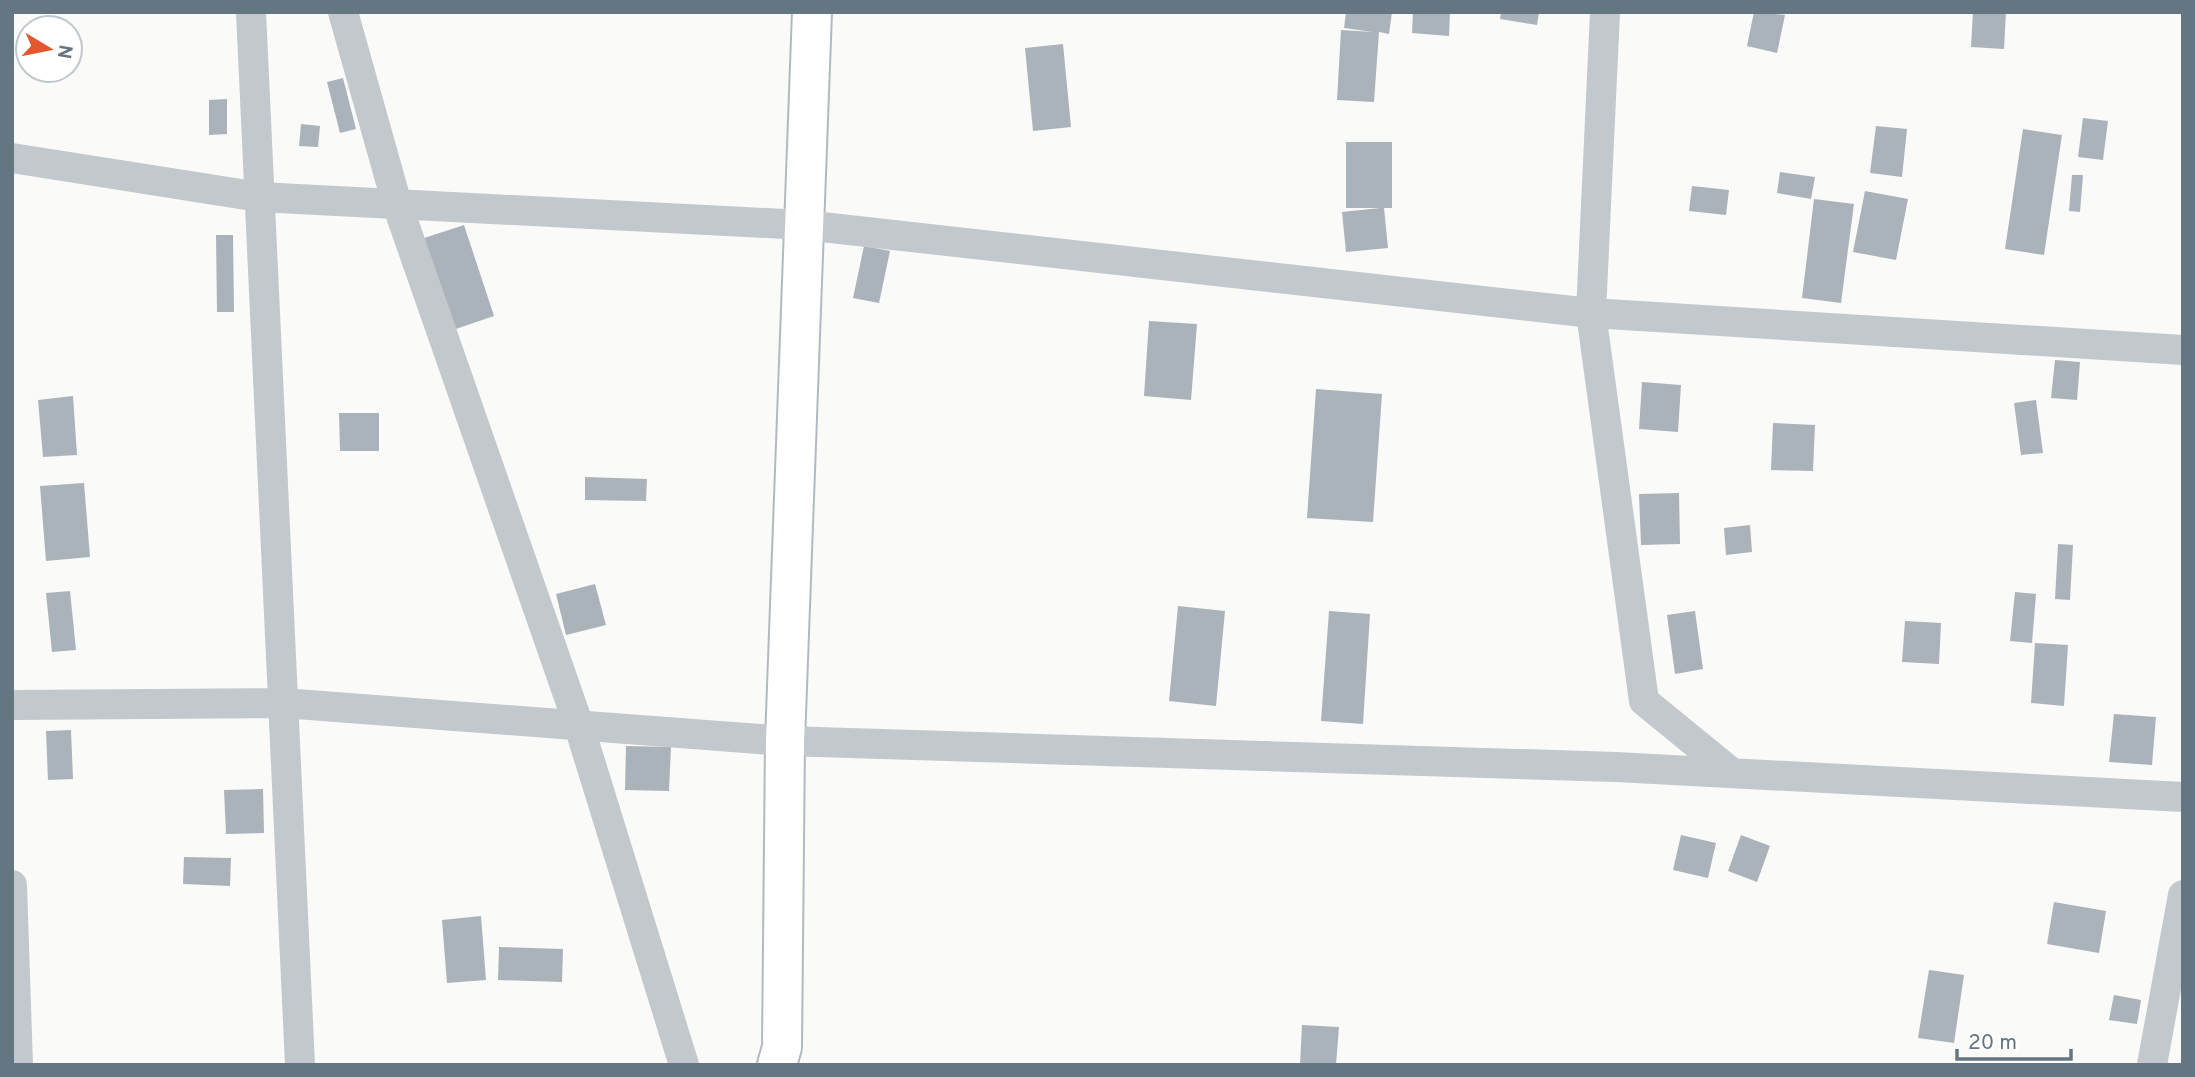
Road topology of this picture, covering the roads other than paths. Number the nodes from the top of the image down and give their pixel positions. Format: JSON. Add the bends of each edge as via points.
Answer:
{"nodes":[{"id":1,"x":251,"y":12,"type":"edge"},
{"id":2,"x":343,"y":12,"type":"edge"},
{"id":3,"x":812,"y":12,"type":"edge"},
{"id":4,"x":1605,"y":12,"type":"edge"},
{"id":5,"x":12,"y":158,"type":"edge"},
{"id":6,"x":259,"y":197,"type":"junction"},
{"id":7,"x":397,"y":204,"type":"junction"},
{"id":8,"x":804,"y":225,"type":"junction"},
{"id":9,"x":1591,"y":313,"type":"junction"},
{"id":10,"x":2183,"y":350,"type":"edge"},
{"id":11,"x":283,"y":703,"type":"junction"},
{"id":12,"x":12,"y":705,"type":"edge"},
{"id":13,"x":579,"y":726,"type":"junction"},
{"id":14,"x":785,"y":741,"type":"junction"},
{"id":15,"x":1731,"y":772,"type":"junction"},
{"id":16,"x":2183,"y":797,"type":"edge"},
{"id":17,"x":12,"y":885,"type":"edge"},
{"id":18,"x":2183,"y":895,"type":"edge"},
{"id":19,"x":18,"y":1065,"type":"edge"},
{"id":20,"x":300,"y":1065,"type":"edge"},
{"id":21,"x":684,"y":1065,"type":"edge"},
{"id":22,"x":777,"y":1065,"type":"edge"},
{"id":23,"x":2152,"y":1065,"type":"edge"}],
"edges":[{"from":1,"to":6,"type":"street"},
{"from":2,"to":7,"type":"street"},
{"from":3,"to":8,"type":"street"},
{"from":4,"to":9,"type":"street"},
{"from":5,"to":6,"type":"street"},
{"from":6,"to":7,"type":"street"},
{"from":6,"to":11,"type":"street"},
{"from":7,"to":8,"type":"street"},
{"from":7,"to":13,"type":"street"},
{"from":8,"to":9,"type":"street"},
{"from":8,"to":14,"type":"street"},
{"from":9,"to":10,"type":"street"},
{"from":9,"to":15,"type":"street","via":[[1644,701]]},
{"from":11,"to":12,"type":"street"},
{"from":11,"to":13,"type":"street"},
{"from":11,"to":20,"type":"street"},
{"from":13,"to":14,"type":"street"},
{"from":13,"to":21,"type":"street"},
{"from":14,"to":15,"type":"street"},
{"from":14,"to":22,"type":"street","via":[[782,1047]]},
{"from":15,"to":16,"type":"street"},
{"from":17,"to":19,"type":"street"},
{"from":18,"to":23,"type":"street"}]}
